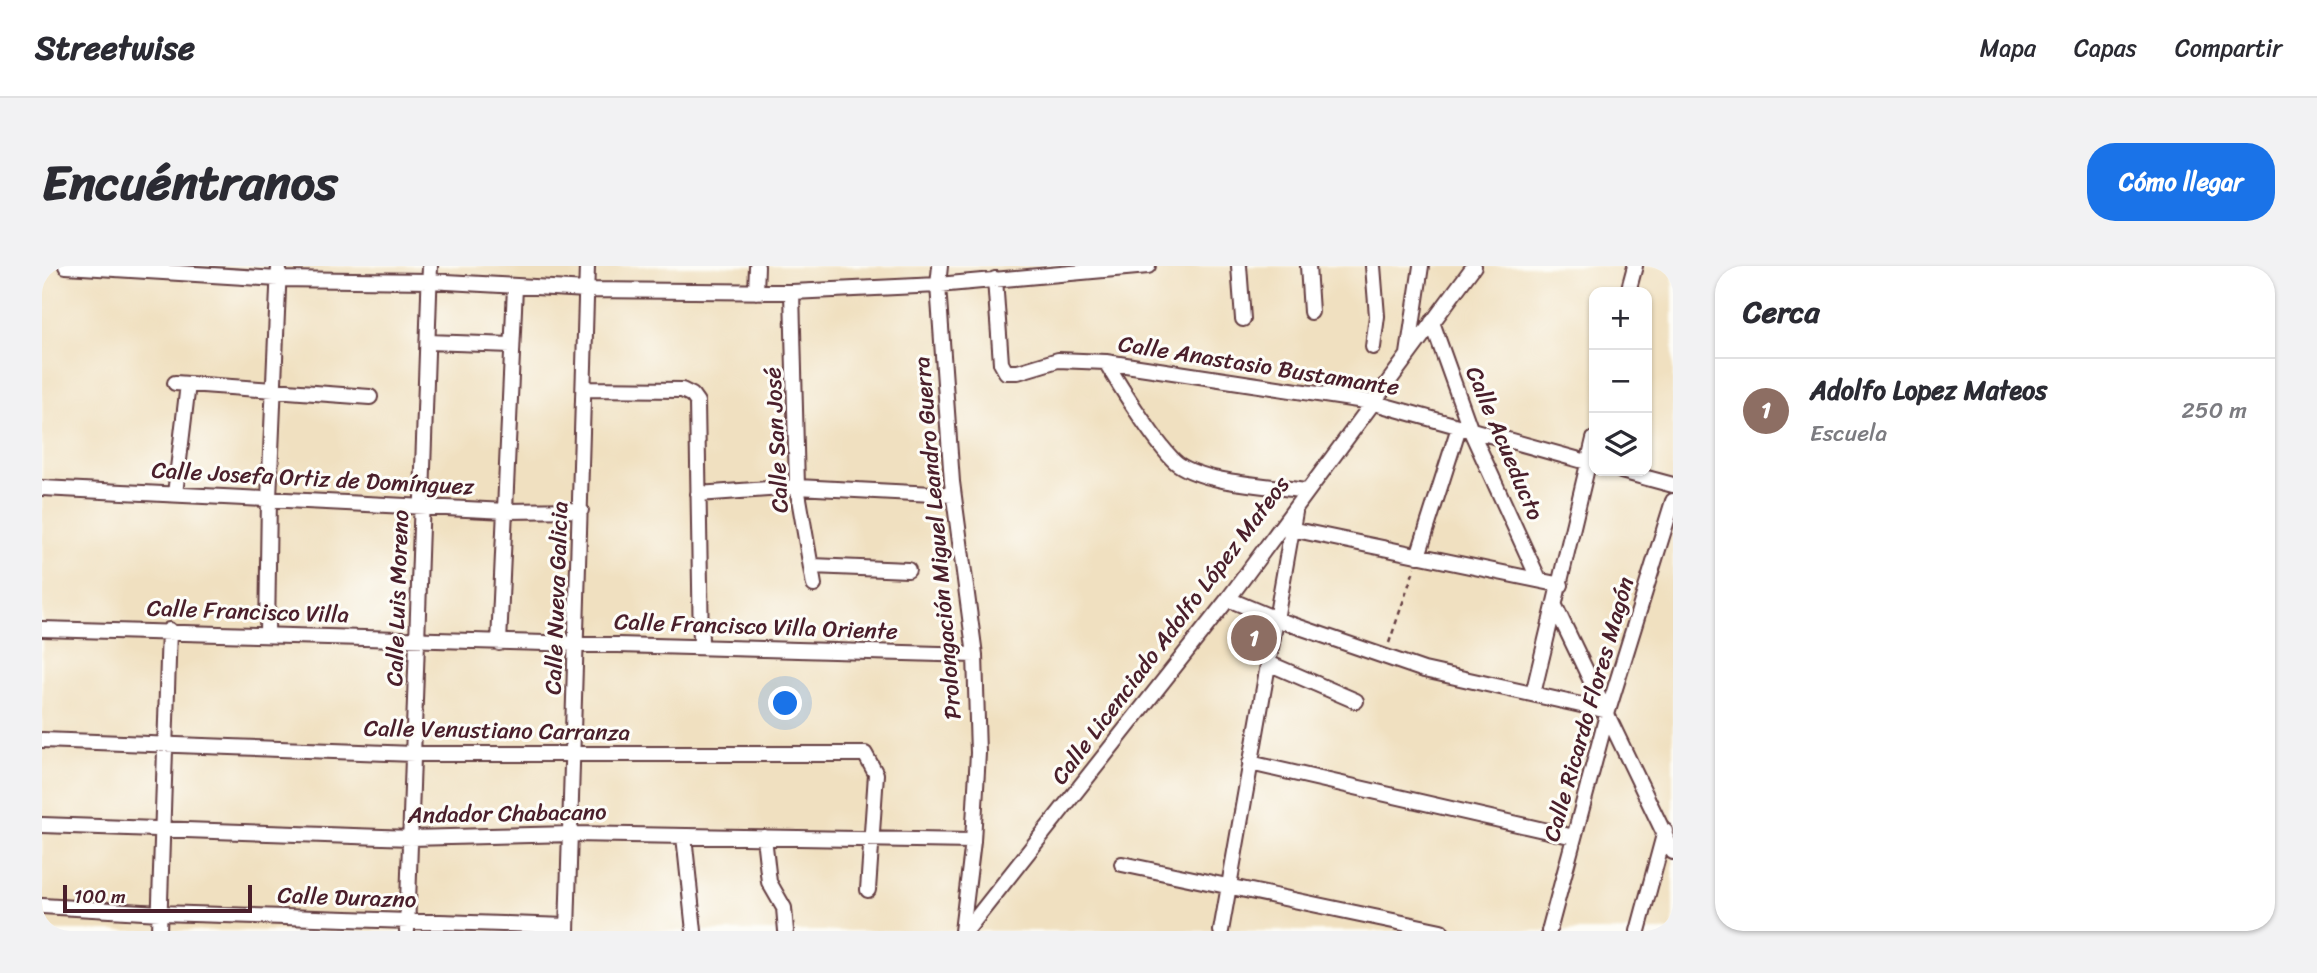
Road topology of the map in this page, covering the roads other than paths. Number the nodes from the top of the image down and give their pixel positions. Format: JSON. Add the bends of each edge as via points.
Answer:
{"nodes":[{"id":1,"x":66,"y":266,"type":"edge"},
{"id":2,"x":587,"y":266,"type":"edge"},
{"id":3,"x":757,"y":266,"type":"edge"},
{"id":4,"x":940,"y":266,"type":"edge"},
{"id":5,"x":1148,"y":266,"type":"edge"},
{"id":6,"x":1239,"y":266,"type":"edge"},
{"id":7,"x":1308,"y":266,"type":"edge"},
{"id":8,"x":1373,"y":266,"type":"edge"},
{"id":9,"x":1421,"y":266,"type":"edge"},
{"id":10,"x":1474,"y":266,"type":"edge"},
{"id":11,"x":1634,"y":266,"type":"edge"},
{"id":12,"x":278,"y":272,"type":"edge"},
{"id":13,"x":429,"y":274,"type":"edge"},
{"id":14,"x":995,"y":279,"type":"junction"},
{"id":15,"x":938,"y":285,"type":"junction"},
{"id":16,"x":514,"y":287,"type":"junction"},
{"id":17,"x":1629,"y":287,"type":"edge"},
{"id":18,"x":587,"y":290,"type":"junction"},
{"id":19,"x":756,"y":292,"type":"junction"},
{"id":20,"x":792,"y":292,"type":"junction"},
{"id":21,"x":1311,"y":312,"type":"dead end"},
{"id":22,"x":1243,"y":319,"type":"dead end"},
{"id":23,"x":1432,"y":322,"type":"junction"},
{"id":24,"x":428,"y":342,"type":"junction"},
{"id":25,"x":512,"y":345,"type":"junction"},
{"id":26,"x":1373,"y":347,"type":"dead end"},
{"id":27,"x":1407,"y":355,"type":"junction"},
{"id":28,"x":1106,"y":362,"type":"junction"},
{"id":29,"x":584,"y":389,"type":"junction"},
{"id":30,"x":273,"y":390,"type":"junction"},
{"id":31,"x":370,"y":397,"type":"dead end"},
{"id":32,"x":1371,"y":402,"type":"junction"},
{"id":33,"x":1465,"y":429,"type":"junction"},
{"id":34,"x":1589,"y":462,"type":"edge"},
{"id":35,"x":1589,"y":471,"type":"edge"},
{"id":36,"x":1640,"y":476,"type":"edge"},
{"id":37,"x":1673,"y":485,"type":"edge"},
{"id":38,"x":797,"y":487,"type":"junction"},
{"id":39,"x":42,"y":488,"type":"edge"},
{"id":40,"x":1305,"y":491,"type":"junction"},
{"id":41,"x":175,"y":494,"type":"junction"},
{"id":42,"x":698,"y":494,"type":"junction"},
{"id":43,"x":953,"y":495,"type":"junction"},
{"id":44,"x":269,"y":498,"type":"junction"},
{"id":45,"x":1673,"y":501,"type":"edge"},
{"id":46,"x":423,"y":505,"type":"junction"},
{"id":47,"x":1295,"y":507,"type":"junction"},
{"id":48,"x":581,"y":510,"type":"junction"},
{"id":49,"x":506,"y":511,"type":"junction"},
{"id":50,"x":1670,"y":523,"type":"edge"},
{"id":51,"x":1292,"y":529,"type":"junction"},
{"id":52,"x":1418,"y":556,"type":"junction"},
{"id":53,"x":812,"y":566,"type":"junction"},
{"id":54,"x":908,"y":570,"type":"dead end"},
{"id":55,"x":1539,"y":580,"type":"junction"},
{"id":56,"x":814,"y":585,"type":"dead end"},
{"id":57,"x":1561,"y":585,"type":"junction"},
{"id":58,"x":1228,"y":599,"type":"junction"},
{"id":59,"x":1555,"y":606,"type":"junction"},
{"id":60,"x":1276,"y":619,"type":"junction"},
{"id":61,"x":42,"y":629,"type":"edge"},
{"id":62,"x":169,"y":630,"type":"junction"},
{"id":63,"x":267,"y":634,"type":"junction"},
{"id":64,"x":418,"y":640,"type":"junction"},
{"id":65,"x":499,"y":643,"type":"junction"},
{"id":66,"x":578,"y":644,"type":"junction"},
{"id":67,"x":701,"y":646,"type":"junction"},
{"id":68,"x":975,"y":655,"type":"junction"},
{"id":69,"x":1268,"y":663,"type":"junction"},
{"id":70,"x":1533,"y":694,"type":"junction"},
{"id":71,"x":1356,"y":701,"type":"dead end"},
{"id":72,"x":1608,"y":711,"type":"junction"},
{"id":73,"x":42,"y":740,"type":"edge"},
{"id":74,"x":165,"y":742,"type":"junction"},
{"id":75,"x":414,"y":754,"type":"junction"},
{"id":76,"x":575,"y":755,"type":"junction"},
{"id":77,"x":1250,"y":763,"type":"junction"},
{"id":78,"x":42,"y":825,"type":"edge"},
{"id":79,"x":162,"y":831,"type":"junction"},
{"id":80,"x":1665,"y":831,"type":"junction"},
{"id":81,"x":572,"y":834,"type":"junction"},
{"id":82,"x":684,"y":836,"type":"junction"},
{"id":83,"x":764,"y":837,"type":"junction"},
{"id":84,"x":869,"y":837,"type":"junction"},
{"id":85,"x":1574,"y":837,"type":"junction"},
{"id":86,"x":411,"y":838,"type":"junction"},
{"id":87,"x":972,"y":841,"type":"junction"},
{"id":88,"x":1673,"y":852,"type":"edge"},
{"id":89,"x":1122,"y":864,"type":"dead end"},
{"id":90,"x":1229,"y":884,"type":"junction"},
{"id":91,"x":868,"y":890,"type":"dead end"},
{"id":92,"x":42,"y":906,"type":"edge"},
{"id":93,"x":160,"y":913,"type":"junction"},
{"id":94,"x":407,"y":926,"type":"edge"},
{"id":95,"x":567,"y":929,"type":"edge"},
{"id":96,"x":159,"y":931,"type":"edge"},
{"id":97,"x":694,"y":931,"type":"edge"},
{"id":98,"x":786,"y":931,"type":"edge"},
{"id":99,"x":964,"y":931,"type":"edge"},
{"id":100,"x":1221,"y":931,"type":"edge"},
{"id":101,"x":1441,"y":931,"type":"edge"},
{"id":102,"x":1549,"y":931,"type":"edge"},
{"id":103,"x":1638,"y":931,"type":"edge"}],
"edges":[{"from":1,"to":12,"type":"street"},
{"from":2,"to":18,"type":"street","name":"Calle Nueva Galicia"},
{"from":3,"to":19,"type":"street"},
{"from":4,"to":15,"type":"street","name":"Prolongación Miguel Leandro Guerra"},
{"from":5,"to":14,"type":"street"},
{"from":6,"to":22,"type":"street"},
{"from":7,"to":21,"type":"street"},
{"from":8,"to":26,"type":"street","via":[[1377,316]]},
{"from":9,"to":27,"type":"street"},
{"from":10,"to":23,"type":"street","name":"Calle Licenciado Adolfo López Mateos"},
{"from":11,"to":17,"type":"street"},
{"from":12,"to":13,"type":"street"},
{"from":12,"to":30,"type":"street"},
{"from":13,"to":16,"type":"street"},
{"from":13,"to":24,"type":"street","name":"Calle Luis Moreno"},
{"from":14,"to":15,"type":"street"},
{"from":14,"to":28,"type":"street","name":"Calle Anastasio Bustamante","via":[[1001,363],[1006,372],[1058,360]]},
{"from":15,"to":20,"type":"street"},
{"from":15,"to":43,"type":"street","name":"Prolongación Miguel Leandro Guerra"},
{"from":16,"to":18,"type":"street"},
{"from":16,"to":25,"type":"street"},
{"from":18,"to":19,"type":"street"},
{"from":18,"to":29,"type":"street","name":"Calle Nueva Galicia"},
{"from":19,"to":20,"type":"street"},
{"from":20,"to":38,"type":"street","name":"Calle San José"},
{"from":23,"to":27,"type":"street","name":"Calle Licenciado Adolfo López Mateos"},
{"from":23,"to":33,"type":"street","name":"Calle Acueducto"},
{"from":24,"to":25,"type":"street"},
{"from":24,"to":46,"type":"street","name":"Calle Luis Moreno"},
{"from":25,"to":49,"type":"street"},
{"from":27,"to":32,"type":"street","name":"Calle Licenciado Adolfo López Mateos"},
{"from":28,"to":32,"type":"street","name":"Calle Anastasio Bustamante"},
{"from":28,"to":40,"type":"street","via":[[1176,463],[1212,476]]},
{"from":29,"to":42,"type":"street","via":[[682,390],[697,402]]},
{"from":29,"to":48,"type":"street","name":"Calle Nueva Galicia"},
{"from":30,"to":31,"type":"street"},
{"from":30,"to":41,"type":"street","via":[[181,384]]},
{"from":30,"to":44,"type":"street"},
{"from":32,"to":33,"type":"street","name":"Calle Anastasio Bustamante"},
{"from":32,"to":40,"type":"street","name":"Calle Licenciado Adolfo López Mateos"},
{"from":33,"to":34,"type":"street","name":"Calle Anastasio Bustamante"},
{"from":33,"to":52,"type":"street"},
{"from":33,"to":55,"type":"street","name":"Calle Acueducto"},
{"from":35,"to":57,"type":"street"},
{"from":36,"to":37,"type":"street"},
{"from":38,"to":42,"type":"street"},
{"from":38,"to":43,"type":"street"},
{"from":38,"to":53,"type":"street","name":"Calle San José"},
{"from":39,"to":41,"type":"street","name":"Calle Josefa Ortiz de Domínguez"},
{"from":40,"to":47,"type":"street","name":"Calle Licenciado Adolfo López Mateos"},
{"from":41,"to":44,"type":"street","name":"Calle Josefa Ortiz de Domínguez"},
{"from":42,"to":67,"type":"street"},
{"from":43,"to":68,"type":"street","name":"Prolongación Miguel Leandro Guerra"},
{"from":44,"to":46,"type":"street","name":"Calle Josefa Ortiz de Domínguez"},
{"from":44,"to":63,"type":"street"},
{"from":45,"to":50,"type":"street","name":"Calle Ricardo Flores Magón"},
{"from":46,"to":49,"type":"street","name":"Calle Josefa Ortiz de Domínguez"},
{"from":46,"to":64,"type":"street","name":"Calle Luis Moreno"},
{"from":47,"to":51,"type":"street"},
{"from":47,"to":58,"type":"street","name":"Calle Licenciado Adolfo López Mateos"},
{"from":48,"to":49,"type":"street","name":"Calle Josefa Ortiz de Domínguez"},
{"from":48,"to":66,"type":"street","name":"Calle Nueva Galicia"},
{"from":49,"to":65,"type":"street"},
{"from":50,"to":72,"type":"street","name":"Calle Ricardo Flores Magón"},
{"from":51,"to":52,"type":"street"},
{"from":51,"to":60,"type":"street"},
{"from":52,"to":55,"type":"street"},
{"from":53,"to":54,"type":"street"},
{"from":53,"to":56,"type":"street","name":"Calle San José"},
{"from":55,"to":57,"type":"street"},
{"from":57,"to":59,"type":"street"},
{"from":58,"to":60,"type":"street"},
{"from":58,"to":99,"type":"street","name":"Calle Licenciado Adolfo López Mateos"},
{"from":59,"to":70,"type":"street"},
{"from":59,"to":72,"type":"street"},
{"from":60,"to":69,"type":"street"},
{"from":60,"to":70,"type":"street","via":[[1424,670]]},
{"from":61,"to":62,"type":"street","name":"Calle Francisco Villa"},
{"from":62,"to":63,"type":"street","name":"Calle Francisco Villa"},
{"from":62,"to":74,"type":"street"},
{"from":63,"to":64,"type":"street","name":"Calle Francisco Villa"},
{"from":64,"to":65,"type":"street","name":"Calle Francisco Villa"},
{"from":64,"to":75,"type":"street","name":"Calle Luis Moreno"},
{"from":65,"to":66,"type":"street","name":"Calle Francisco Villa"},
{"from":66,"to":67,"type":"street","name":"Calle Francisco Villa Oriente"},
{"from":66,"to":76,"type":"street","name":"Calle Nueva Galicia"},
{"from":67,"to":68,"type":"street","name":"Calle Francisco Villa Oriente"},
{"from":68,"to":87,"type":"street","name":"Prolongación Miguel Leandro Guerra","via":[[978,753]]},
{"from":69,"to":71,"type":"street"},
{"from":69,"to":77,"type":"street"},
{"from":70,"to":72,"type":"street"},
{"from":72,"to":80,"type":"street"},
{"from":72,"to":85,"type":"street","name":"Calle Ricardo Flores Magón"},
{"from":73,"to":74,"type":"street","name":"Calle Venustiano Carranza"},
{"from":74,"to":75,"type":"street","name":"Calle Venustiano Carranza"},
{"from":74,"to":79,"type":"street"},
{"from":75,"to":76,"type":"street","name":"Calle Venustiano Carranza"},
{"from":75,"to":86,"type":"street","name":"Calle Luis Moreno"},
{"from":76,"to":81,"type":"street","name":"Calle Nueva Galicia"},
{"from":76,"to":84,"type":"street","name":"Calle Venustiano Carranza","via":[[865,754],[876,774]]},
{"from":77,"to":85,"type":"street"},
{"from":77,"to":90,"type":"street"},
{"from":78,"to":79,"type":"street","name":"Andador Chabacano"},
{"from":79,"to":86,"type":"street","name":"Andador Chabacano"},
{"from":79,"to":93,"type":"street"},
{"from":80,"to":88,"type":"street"},
{"from":80,"to":103,"type":"street"},
{"from":81,"to":82,"type":"street","name":"Andador Chabacano"},
{"from":81,"to":86,"type":"street","name":"Andador Chabacano"},
{"from":81,"to":95,"type":"street","name":"Calle Nueva Galicia"},
{"from":82,"to":83,"type":"street","name":"Andador Chabacano"},
{"from":82,"to":97,"type":"street"},
{"from":83,"to":84,"type":"street","name":"Andador Chabacano"},
{"from":83,"to":98,"type":"street","via":[[769,882],[784,908]]},
{"from":84,"to":87,"type":"street","name":"Andador Chabacano"},
{"from":84,"to":91,"type":"street"},
{"from":85,"to":102,"type":"street","name":"Calle Ricardo Flores Magón"},
{"from":86,"to":94,"type":"street","name":"Calle Luis Moreno"},
{"from":87,"to":99,"type":"street","name":"Prolongación Miguel Leandro Guerra"},
{"from":89,"to":90,"type":"street"},
{"from":90,"to":100,"type":"street"},
{"from":90,"to":101,"type":"street"},
{"from":92,"to":93,"type":"street","name":"Calle Durazno"},
{"from":93,"to":94,"type":"street","name":"Calle Durazno"},
{"from":93,"to":96,"type":"street"},
{"from":94,"to":95,"type":"street","name":"Calle Durazno"}]}
